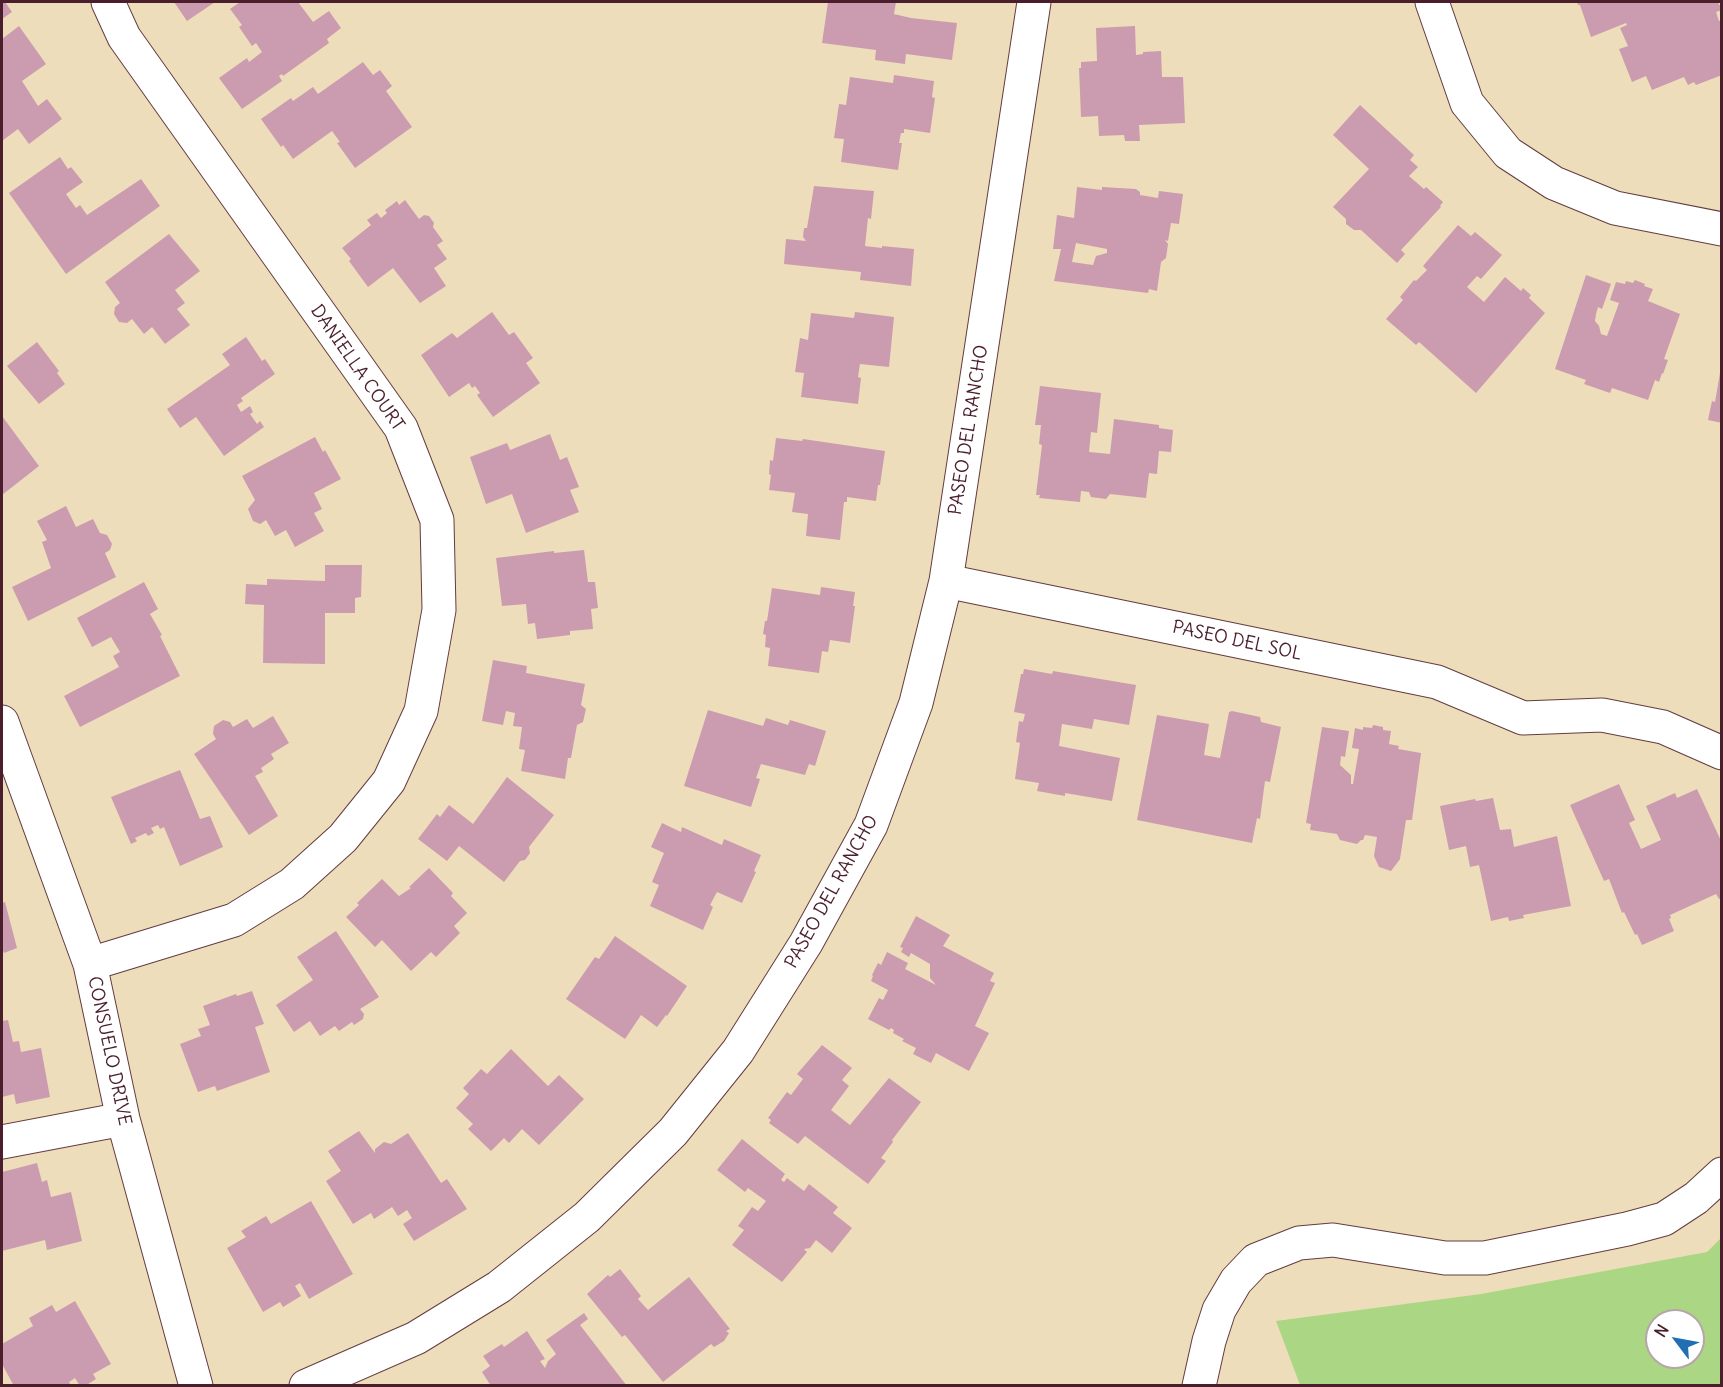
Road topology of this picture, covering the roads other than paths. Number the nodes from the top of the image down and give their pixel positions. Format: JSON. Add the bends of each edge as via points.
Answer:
{"nodes":[{"id":1,"x":108,"y":2,"type":"edge"},
{"id":2,"x":1034,"y":2,"type":"edge"},
{"id":3,"x":1432,"y":2,"type":"edge"},
{"id":4,"x":1722,"y":229,"type":"edge"},
{"id":5,"x":946,"y":581,"type":"junction"},
{"id":6,"x":2,"y":722,"type":"edge"},
{"id":7,"x":1722,"y":753,"type":"edge"},
{"id":8,"x":90,"y":964,"type":"junction"},
{"id":9,"x":123,"y":1119,"type":"junction"},
{"id":10,"x":2,"y":1142,"type":"edge"},
{"id":11,"x":1722,"y":1174,"type":"edge"},
{"id":12,"x":196,"y":1386,"type":"edge"},
{"id":13,"x":306,"y":1386,"type":"edge"},
{"id":14,"x":1199,"y":1386,"type":"edge"}],
"edges":[{"from":1,"to":8,"type":"street","name":"DANIELLA COURT","via":[[124,37],[401,428],[436,520],[440,610],[421,711],[389,781],[343,838],[292,884],[234,920]]},
{"from":2,"to":5,"type":"street","name":"PASEO DEL RANCHO"},
{"from":3,"to":4,"type":"street","via":[[1467,103],[1508,153],[1554,183],[1615,208]]},
{"from":5,"to":7,"type":"street","name":"PASEO DEL SOL","via":[[1437,682],[1523,718],[1602,715],[1663,727]]},
{"from":5,"to":13,"type":"street","name":"PASEO DEL RANCHO","via":[[916,703],[871,825],[806,943],[738,1051],[673,1132],[595,1210],[499,1287],[416,1338]]},
{"from":6,"to":8,"type":"street","name":"CONSUELO DRIVE"},
{"from":8,"to":9,"type":"street","name":"CONSUELO DRIVE"},
{"from":9,"to":10,"type":"street"},
{"from":9,"to":12,"type":"street","name":"CONSUELO DRIVE"},
{"from":11,"to":14,"type":"street","via":[[1696,1198],[1664,1219],[1485,1258],[1445,1258],[1333,1240],[1299,1243],[1256,1260],[1236,1281],[1220,1310]]}]}
